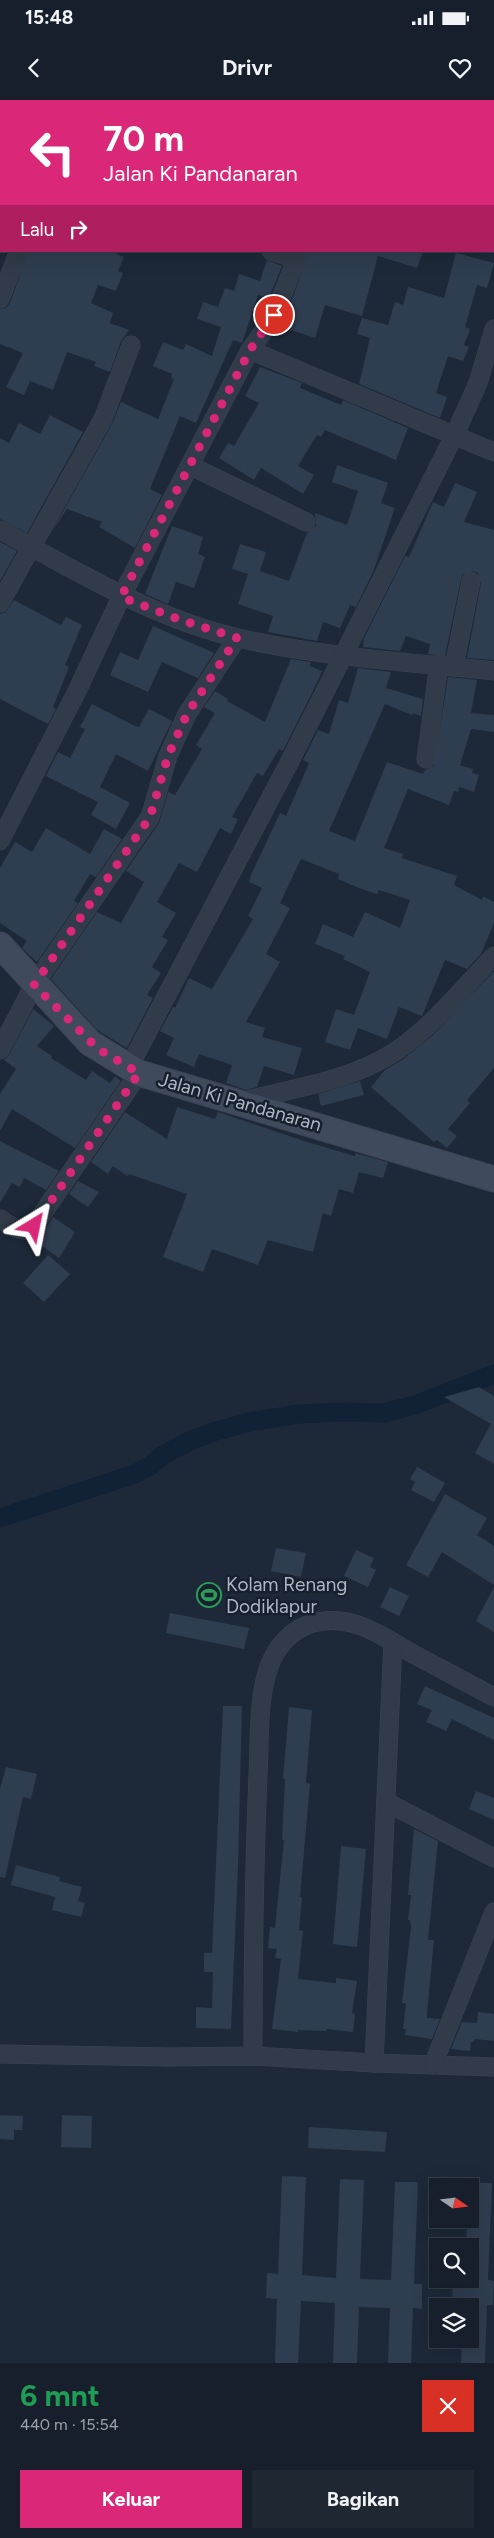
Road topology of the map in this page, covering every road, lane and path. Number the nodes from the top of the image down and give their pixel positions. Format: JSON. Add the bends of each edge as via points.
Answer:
{"nodes":[{"id":1,"x":19,"y":252,"type":"edge"},
{"id":2,"x":278,"y":252,"type":"edge"},
{"id":3,"x":298,"y":255,"type":"edge"},
{"id":4,"x":0,"y":299,"type":"edge"},
{"id":5,"x":494,"y":329,"type":"edge"},
{"id":6,"x":130,"y":345,"type":"dead end"},
{"id":7,"x":250,"y":350,"type":"junction"},
{"id":8,"x":456,"y":434,"type":"junction"},
{"id":9,"x":494,"y":452,"type":"edge"},
{"id":10,"x":191,"y":466,"type":"junction"},
{"id":11,"x":306,"y":522,"type":"dead end"},
{"id":12,"x":0,"y":530,"type":"edge"},
{"id":13,"x":32,"y":547,"type":"junction"},
{"id":14,"x":471,"y":581,"type":"dead end"},
{"id":15,"x":121,"y":597,"type":"junction"},
{"id":16,"x":0,"y":603,"type":"edge"},
{"id":17,"x":237,"y":638,"type":"junction"},
{"id":18,"x":343,"y":656,"type":"junction"},
{"id":19,"x":447,"y":666,"type":"junction"},
{"id":20,"x":494,"y":671,"type":"edge"},
{"id":21,"x":426,"y":759,"type":"dead end"},
{"id":22,"x":0,"y":841,"type":"edge"},
{"id":23,"x":0,"y":946,"type":"edge"},
{"id":24,"x":494,"y":956,"type":"edge"},
{"id":25,"x":34,"y":985,"type":"junction"},
{"id":26,"x":0,"y":1050,"type":"edge"},
{"id":27,"x":134,"y":1070,"type":"junction"},
{"id":28,"x":240,"y":1102,"type":"junction"},
{"id":29,"x":494,"y":1179,"type":"edge"},
{"id":30,"x":0,"y":1219,"type":"edge"},
{"id":31,"x":393,"y":1642,"type":"junction"},
{"id":32,"x":494,"y":1697,"type":"edge"},
{"id":33,"x":386,"y":1802,"type":"junction"},
{"id":34,"x":494,"y":1858,"type":"edge"},
{"id":35,"x":494,"y":1912,"type":"edge"},
{"id":36,"x":0,"y":2054,"type":"edge"},
{"id":37,"x":253,"y":2056,"type":"junction"},
{"id":38,"x":374,"y":2063,"type":"junction"},
{"id":39,"x":433,"y":2065,"type":"junction"},
{"id":40,"x":494,"y":2067,"type":"edge"}],
"edges":[{"from":1,"to":4,"type":"street"},
{"from":2,"to":3,"type":"street"},
{"from":3,"to":7,"type":"street","via":[[274,315]]},
{"from":5,"to":8,"type":"street","via":[[478,383]]},
{"from":6,"to":13,"type":"street","via":[[103,419]]},
{"from":7,"to":8,"type":"street"},
{"from":7,"to":10,"type":"street"},
{"from":8,"to":9,"type":"street"},
{"from":8,"to":18,"type":"street"},
{"from":10,"to":11,"type":"street"},
{"from":10,"to":15,"type":"street"},
{"from":12,"to":13,"type":"street"},
{"from":13,"to":15,"type":"street"},
{"from":13,"to":16,"type":"street"},
{"from":14,"to":19,"type":"street"},
{"from":15,"to":17,"type":"street"},
{"from":15,"to":22,"type":"street"},
{"from":17,"to":18,"type":"street"},
{"from":17,"to":25,"type":"street","via":[[180,728],[150,817]]},
{"from":18,"to":19,"type":"street"},
{"from":18,"to":27,"type":"street"},
{"from":19,"to":20,"type":"street"},
{"from":19,"to":21,"type":"street"},
{"from":23,"to":25,"type":"main road","name":"Jalan Ki Pandanaran"},
{"from":24,"to":28,"type":"street","via":[[432,1020],[380,1061],[337,1077]]},
{"from":25,"to":26,"type":"street"},
{"from":25,"to":27,"type":"main road","name":"Jalan Ki Pandanaran","via":[[90,1043]]},
{"from":27,"to":28,"type":"main road","name":"Jalan Ki Pandanaran"},
{"from":27,"to":30,"type":"street","via":[[34,1226],[20,1230]]},
{"from":28,"to":29,"type":"main road","name":"Jalan Ki Pandanaran"},
{"from":31,"to":32,"type":"street"},
{"from":31,"to":33,"type":"street"},
{"from":31,"to":37,"type":"street","via":[[362,1626],[336,1621],[314,1622],[292,1634],[270,1663],[262,1706],[253,1896]]},
{"from":33,"to":34,"type":"street"},
{"from":33,"to":38,"type":"street"},
{"from":35,"to":39,"type":"street"},
{"from":36,"to":37,"type":"street"},
{"from":37,"to":38,"type":"street"},
{"from":38,"to":39,"type":"street"},
{"from":39,"to":40,"type":"street"}]}
